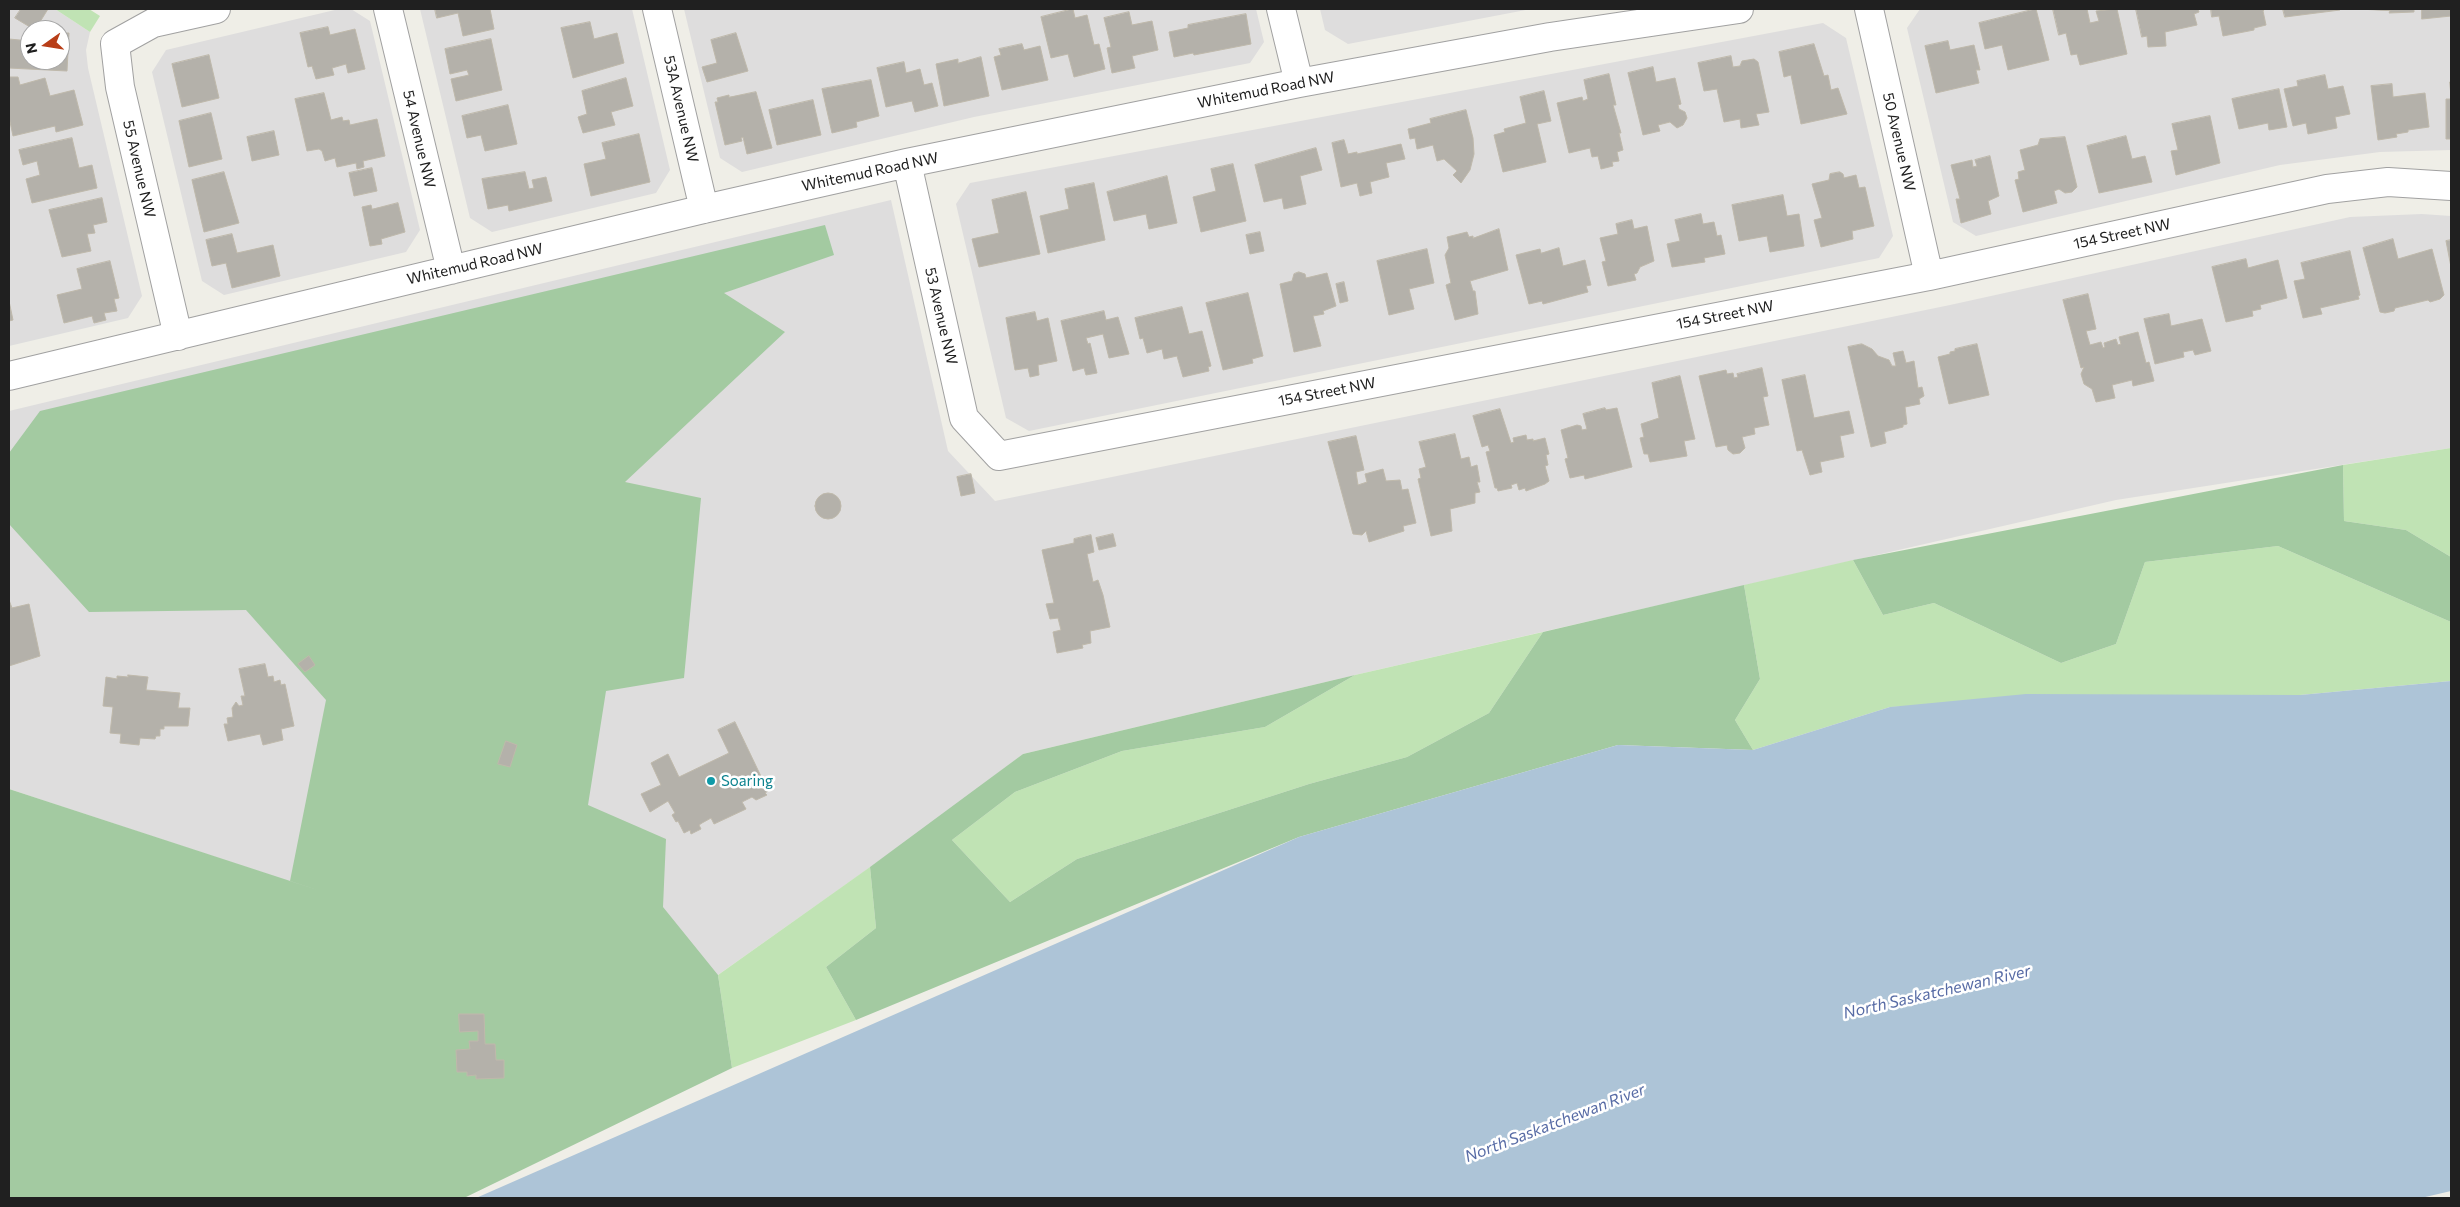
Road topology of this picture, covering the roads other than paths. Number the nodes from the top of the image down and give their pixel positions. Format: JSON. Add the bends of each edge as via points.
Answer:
{"nodes":[{"id":1,"x":216,"y":9,"type":"edge"},
{"id":2,"x":388,"y":9,"type":"edge"},
{"id":3,"x":657,"y":9,"type":"edge"},
{"id":4,"x":1281,"y":9,"type":"edge"},
{"id":5,"x":1739,"y":9,"type":"edge"},
{"id":6,"x":1869,"y":9,"type":"edge"},
{"id":7,"x":1299,"y":83,"type":"junction"},
{"id":8,"x":907,"y":163,"type":"junction"},
{"id":9,"x":2451,"y":186,"type":"edge"},
{"id":10,"x":704,"y":209,"type":"junction"},
{"id":11,"x":450,"y":270,"type":"junction"},
{"id":12,"x":1930,"y":276,"type":"junction"},
{"id":13,"x":178,"y":336,"type":"junction"},
{"id":14,"x":9,"y":376,"type":"edge"},
{"id":15,"x":999,"y":456,"type":"joint"}],
"edges":[{"from":1,"to":13,"type":"street","name":"55 Avenue NW","via":[[153,23],[114,44],[120,87]]},
{"from":2,"to":11,"type":"street","name":"54 Avenue NW"},
{"from":3,"to":10,"type":"street","name":"53A Avenue NW"},
{"from":4,"to":7,"type":"street"},
{"from":5,"to":7,"type":"street","name":"Whitemud Road NW","via":[[1550,37]]},
{"from":6,"to":12,"type":"street","name":"50 Avenue NW"},
{"from":7,"to":8,"type":"street","name":"Whitemud Road NW"},
{"from":8,"to":10,"type":"street","name":"Whitemud Road NW"},
{"from":8,"to":15,"type":"street","name":"53 Avenue NW","via":[[964,418]]},
{"from":9,"to":12,"type":"street","name":"154 Street NW","via":[[2388,182],[2327,189]]},
{"from":10,"to":11,"type":"street","name":"Whitemud Road NW"},
{"from":11,"to":13,"type":"street","name":"Whitemud Road NW"},
{"from":12,"to":15,"type":"street","name":"154 Street NW"},
{"from":13,"to":14,"type":"street","name":"Whitemud Road NW"}]}
